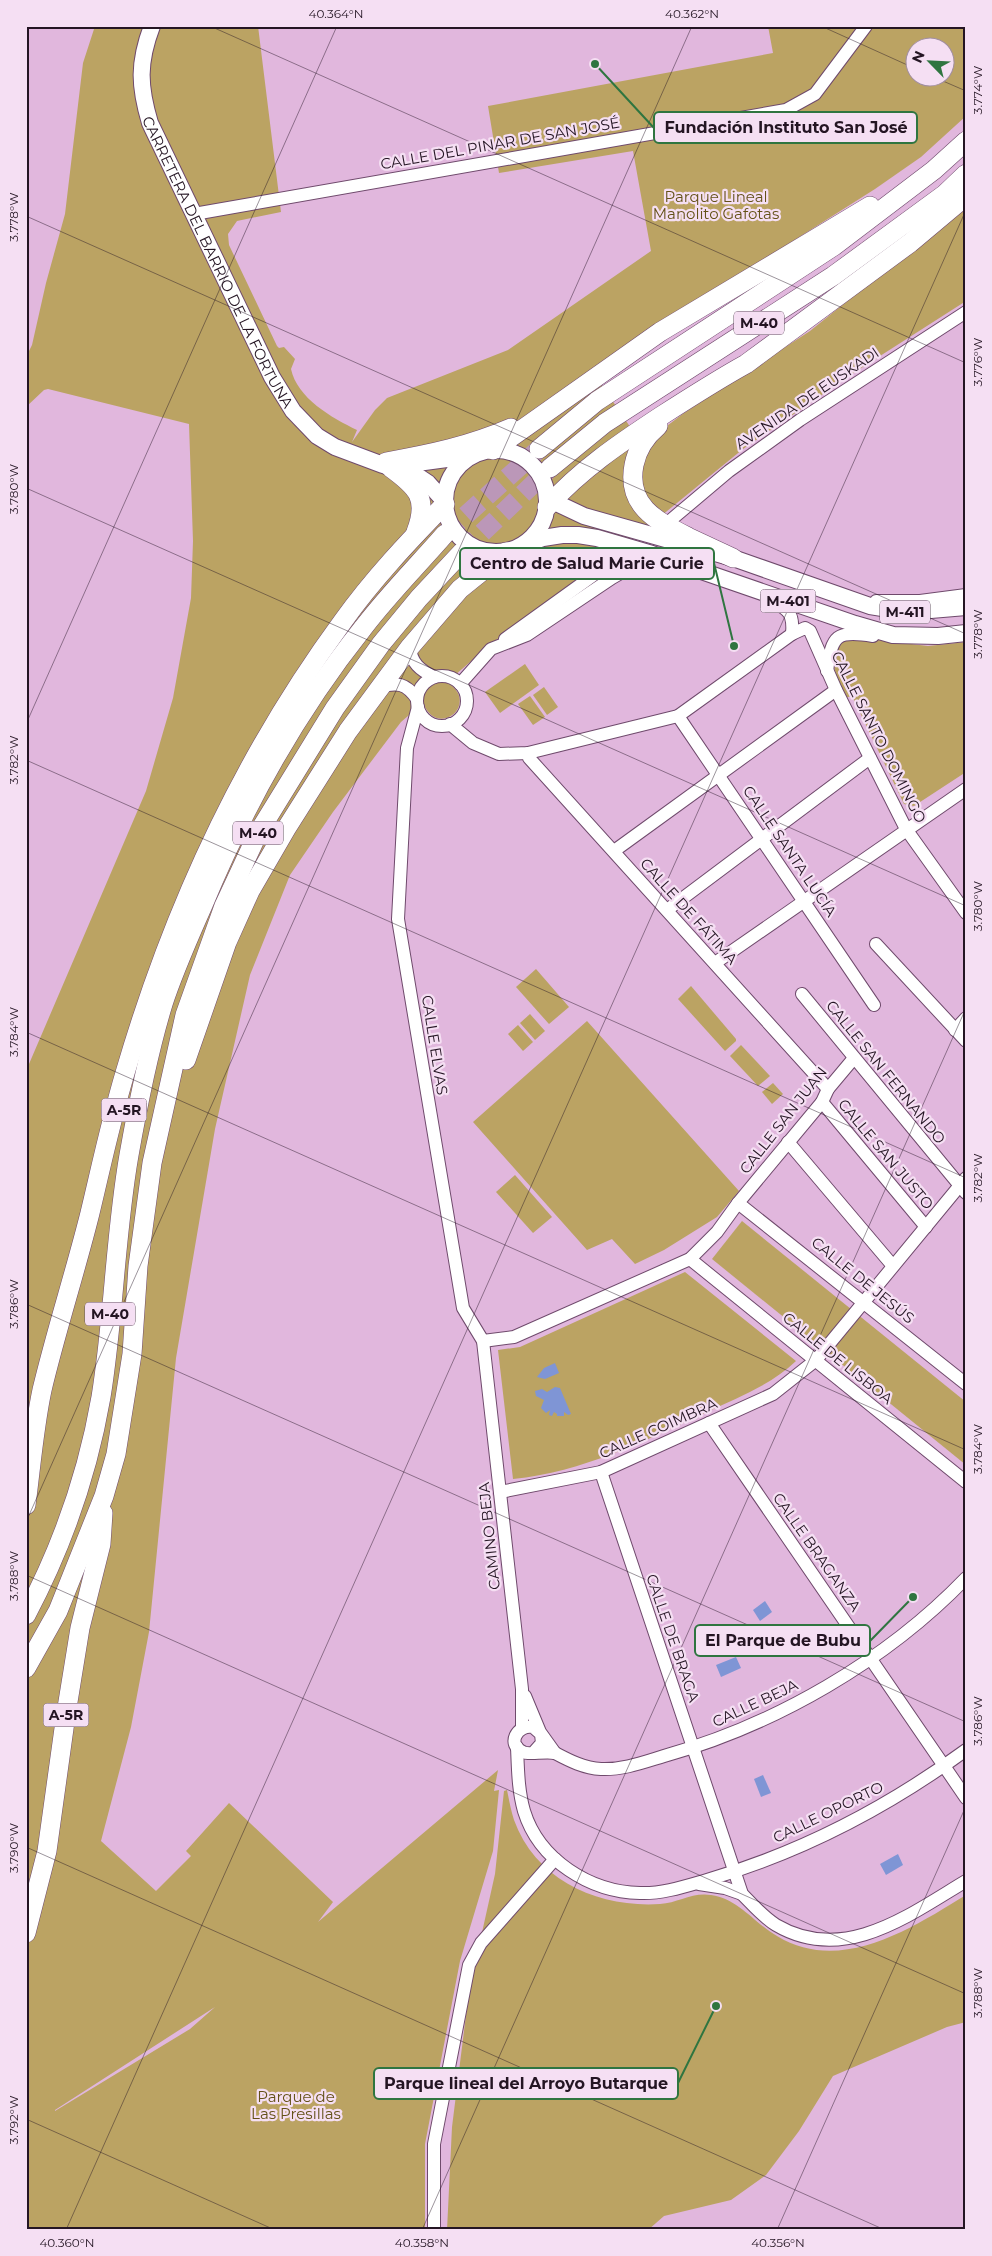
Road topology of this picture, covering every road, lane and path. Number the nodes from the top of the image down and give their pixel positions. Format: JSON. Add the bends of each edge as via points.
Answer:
{"nodes":[{"id":1,"x":152,"y":26,"type":"edge"},
{"id":2,"x":866,"y":26,"type":"edge"},
{"id":3,"x":966,"y":141,"type":"edge"},
{"id":4,"x":966,"y":174,"type":"edge"},
{"id":5,"x":908,"y":188,"type":"junction"},
{"id":6,"x":966,"y":196,"type":"edge"},
{"id":7,"x":194,"y":214,"type":"junction"},
{"id":8,"x":966,"y":312,"type":"edge"},
{"id":9,"x":720,"y":378,"type":"junction"},
{"id":10,"x":546,"y":413,"type":"junction"},
{"id":11,"x":539,"y":449,"type":"tunnel mouth"},
{"id":12,"x":493,"y":450,"type":"junction"},
{"id":13,"x":472,"y":456,"type":"junction"},
{"id":14,"x":388,"y":465,"type":"junction"},
{"id":15,"x":550,"y":468,"type":"tunnel mouth"},
{"id":16,"x":549,"y":502,"type":"junction"},
{"id":17,"x":445,"y":503,"type":"junction"},
{"id":18,"x":672,"y":518,"type":"dead end"},
{"id":19,"x":446,"y":534,"type":"tunnel mouth"},
{"id":20,"x":414,"y":536,"type":"junction"},
{"id":21,"x":515,"y":548,"type":"junction"},
{"id":22,"x":462,"y":552,"type":"tunnel mouth"},
{"id":23,"x":623,"y":554,"type":"dead end"},
{"id":24,"x":733,"y":558,"type":"junction"},
{"id":25,"x":701,"y":571,"type":"junction"},
{"id":26,"x":750,"y":587,"type":"junction"},
{"id":27,"x":966,"y":595,"type":"edge"},
{"id":28,"x":845,"y":598,"type":"junction"},
{"id":29,"x":966,"y":607,"type":"edge"},
{"id":30,"x":796,"y":631,"type":"junction"},
{"id":31,"x":966,"y":632,"type":"edge"},
{"id":32,"x":893,"y":635,"type":"junction"},
{"id":33,"x":410,"y":646,"type":"junction"},
{"id":34,"x":491,"y":649,"type":"junction"},
{"id":35,"x":827,"y":671,"type":"junction"},
{"id":36,"x":434,"y":678,"type":"junction"},
{"id":37,"x":460,"y":684,"type":"junction"},
{"id":38,"x":379,"y":687,"type":"junction"},
{"id":39,"x":836,"y":690,"type":"junction"},
{"id":40,"x":418,"y":703,"type":"junction"},
{"id":41,"x":678,"y":716,"type":"junction"},
{"id":42,"x":432,"y":724,"type":"junction"},
{"id":43,"x":450,"y":724,"type":"junction"},
{"id":44,"x":407,"y":748,"type":"junction"},
{"id":45,"x":528,"y":753,"type":"junction"},
{"id":46,"x":870,"y":758,"type":"junction"},
{"id":47,"x":720,"y":775,"type":"junction"},
{"id":48,"x":966,"y":789,"type":"edge"},
{"id":49,"x":906,"y":829,"type":"junction"},
{"id":50,"x":760,"y":839,"type":"junction"},
{"id":51,"x":614,"y":851,"type":"junction"},
{"id":52,"x":803,"y":900,"type":"junction"},
{"id":53,"x":667,"y":910,"type":"junction"},
{"id":54,"x":966,"y":913,"type":"edge"},
{"id":55,"x":876,"y":944,"type":"dead end"},
{"id":56,"x":715,"y":963,"type":"junction"},
{"id":57,"x":802,"y":994,"type":"dead end"},
{"id":58,"x":163,"y":1005,"type":"junction"},
{"id":59,"x":874,"y":1005,"type":"dead end"},
{"id":60,"x":966,"y":1018,"type":"edge"},
{"id":61,"x":955,"y":1030,"type":"junction"},
{"id":62,"x":966,"y":1041,"type":"edge"},
{"id":63,"x":854,"y":1058,"type":"junction"},
{"id":64,"x":828,"y":1089,"type":"junction"},
{"id":65,"x":822,"y":1102,"type":"junction"},
{"id":66,"x":788,"y":1142,"type":"junction"},
{"id":67,"x":152,"y":1163,"type":"junction"},
{"id":68,"x":963,"y":1186,"type":"edge"},
{"id":69,"x":738,"y":1203,"type":"junction"},
{"id":70,"x":89,"y":1217,"type":"junction"},
{"id":71,"x":926,"y":1227,"type":"junction"},
{"id":72,"x":690,"y":1258,"type":"junction"},
{"id":73,"x":893,"y":1266,"type":"junction"},
{"id":74,"x":864,"y":1302,"type":"junction"},
{"id":75,"x":483,"y":1340,"type":"junction"},
{"id":76,"x":816,"y":1360,"type":"junction"},
{"id":77,"x":966,"y":1384,"type":"edge"},
{"id":78,"x":709,"y":1423,"type":"junction"},
{"id":79,"x":33,"y":1439,"type":"junction"},
{"id":80,"x":26,"y":1465,"type":"edge"},
{"id":81,"x":600,"y":1472,"type":"junction"},
{"id":82,"x":966,"y":1482,"type":"edge"},
{"id":83,"x":500,"y":1492,"type":"junction"},
{"id":84,"x":104,"y":1496,"type":"junction"},
{"id":85,"x":26,"y":1506,"type":"edge"},
{"id":86,"x":966,"y":1578,"type":"edge"},
{"id":87,"x":26,"y":1615,"type":"edge"},
{"id":88,"x":871,"y":1659,"type":"junction"},
{"id":89,"x":26,"y":1668,"type":"edge"},
{"id":90,"x":522,"y":1689,"type":"junction"},
{"id":91,"x":522,"y":1728,"type":"junction"},
{"id":92,"x":540,"y":1732,"type":"junction"},
{"id":93,"x":517,"y":1747,"type":"junction"},
{"id":94,"x":692,"y":1748,"type":"junction"},
{"id":95,"x":966,"y":1750,"type":"edge"},
{"id":96,"x":534,"y":1752,"type":"junction"},
{"id":97,"x":555,"y":1753,"type":"junction"},
{"id":98,"x":944,"y":1766,"type":"junction"},
{"id":99,"x":966,"y":1798,"type":"edge"},
{"id":100,"x":555,"y":1859,"type":"junction"},
{"id":101,"x":733,"y":1872,"type":"junction"},
{"id":102,"x":966,"y":1881,"type":"edge"},
{"id":103,"x":695,"y":1883,"type":"junction"},
{"id":104,"x":742,"y":1894,"type":"junction"},
{"id":105,"x":26,"y":1933,"type":"edge"},
{"id":106,"x":434,"y":2230,"type":"edge"}],
"edges":[{"from":1,"to":7,"type":"main road","name":"CARRETERA DEL BARRIO DE LA FORTUNA","via":[[141,64],[140,87],[150,124]]},
{"from":2,"to":7,"type":"street","name":"CALLE DEL PINAR DE SAN JOSÉ","via":[[814,94],[786,110]]},
{"from":3,"to":5,"type":"highway","number":"M-40"},
{"from":4,"to":15,"type":"highway","number":"M-40","via":[[945,194],[833,276],[605,423]]},
{"from":5,"to":10,"type":"highway","via":[[839,224],[660,332]]},
{"from":5,"to":11,"type":"highway","number":"M-40","via":[[834,246],[597,401]]},
{"from":6,"to":9,"type":"highway","via":[[871,272],[746,364]]},
{"from":7,"to":14,"type":"main road","name":"CARRETERA DEL BARRIO DE LA FORTUNA","via":[[272,377],[292,411],[317,436],[335,447]]},
{"from":8,"to":18,"type":"street","name":"AVENIDA DE EUSKADI","via":[[800,420],[729,471]]},
{"from":9,"to":16,"type":"highway","via":[[620,444]]},
{"from":9,"to":24,"type":"highway","via":[[655,429],[640,449],[633,472],[638,498],[652,518]]},
{"from":10,"to":12,"type":"highway"},
{"from":10,"to":14,"type":"highway","via":[[468,445]]},
{"from":12,"to":13,"type":"main road"},
{"from":12,"to":16,"type":"main road","via":[[512,452],[529,461],[541,476]]},
{"from":13,"to":14,"type":"main road","name":"CARRETERA DEL BARRIO DE LA FORTUNA"},
{"from":13,"to":17,"type":"main road","via":[[460,464],[451,477]]},
{"from":14,"to":17,"type":"main road","name":"CARRETERA DEL BARRIO DE LA FORTUNA","via":[[419,477]]},
{"from":14,"to":20,"type":"highway","via":[[411,483],[421,498],[422,512]]},
{"from":16,"to":21,"type":"main road","via":[[541,526]]},
{"from":16,"to":24,"type":"main road","via":[[584,516]]},
{"from":17,"to":20,"type":"highway"},
{"from":17,"to":21,"type":"main road","via":[[450,523],[464,541],[484,551]]},
{"from":19,"to":58,"type":"highway","number":"M-40","via":[[362,628],[296,721],[228,844]]},
{"from":20,"to":70,"type":"highway","via":[[344,619],[309,668],[265,738],[188,894],[165,952],[125,1074]]},
{"from":21,"to":25,"type":"main road","number":"M-401","via":[[543,538],[578,535],[652,554]]},
{"from":21,"to":33,"type":"highway","via":[[460,589]]},
{"from":22,"to":67,"type":"highway","number":"M-40","via":[[419,598],[369,660],[335,708],[258,832],[224,906],[184,1015]]},
{"from":23,"to":34,"type":"street"},
{"from":24,"to":28,"type":"main road","number":"M-411"},
{"from":25,"to":26,"type":"main road","number":"M-401"},
{"from":25,"to":34,"type":"street","via":[[656,562],[631,567],[527,635]]},
{"from":26,"to":30,"type":"street","via":[[788,610]]},
{"from":26,"to":32,"type":"main road","number":"M-401"},
{"from":27,"to":28,"type":"street","via":[[920,601]]},
{"from":28,"to":29,"type":"main road","number":"M-411","via":[[907,612]]},
{"from":30,"to":35,"type":"street","name":"CALLE SANTO DOMINGO","via":[[805,628],[810,631]]},
{"from":30,"to":41,"type":"street"},
{"from":31,"to":32,"type":"main road","number":"M-401","via":[[938,636]]},
{"from":32,"to":35,"type":"street","via":[[843,634],[831,649]]},
{"from":33,"to":36,"type":"street","via":[[415,664]]},
{"from":33,"to":38,"type":"highway"},
{"from":34,"to":37,"type":"street"},
{"from":35,"to":39,"type":"street","name":"CALLE SANTO DOMINGO"},
{"from":36,"to":37,"type":"street","via":[[448,677]]},
{"from":36,"to":40,"type":"street","via":[[422,686]]},
{"from":37,"to":43,"type":"street","via":[[466,707]]},
{"from":38,"to":40,"type":"street","via":[[399,683],[408,687]]},
{"from":38,"to":67,"type":"highway","via":[[286,829],[250,891],[227,942],[188,1051],[166,1134]]},
{"from":39,"to":46,"type":"street","name":"CALLE SANTO DOMINGO"},
{"from":39,"to":47,"type":"street"},
{"from":40,"to":42,"type":"street","via":[[423,717]]},
{"from":40,"to":44,"type":"street","name":"CALLE ELVAS"},
{"from":41,"to":45,"type":"street"},
{"from":41,"to":47,"type":"street","name":"CALLE SANTA LUCÍA"},
{"from":42,"to":43,"type":"street"},
{"from":42,"to":44,"type":"street","via":[[415,736]]},
{"from":43,"to":45,"type":"street","via":[[473,743],[499,754]]},
{"from":44,"to":75,"type":"street","name":"CALLE ELVAS","via":[[398,918],[463,1308]]},
{"from":45,"to":51,"type":"street","name":"CALLE DE FÁTIMA","via":[[529,758]]},
{"from":46,"to":49,"type":"street","name":"CALLE SANTO DOMINGO"},
{"from":46,"to":50,"type":"street"},
{"from":47,"to":50,"type":"street","name":"CALLE SANTA LUCÍA"},
{"from":47,"to":51,"type":"street"},
{"from":48,"to":49,"type":"street"},
{"from":49,"to":52,"type":"street"},
{"from":49,"to":54,"type":"street","name":"CALLE SANTO DOMINGO"},
{"from":50,"to":52,"type":"street","name":"CALLE SANTA LUCÍA"},
{"from":50,"to":53,"type":"street"},
{"from":51,"to":53,"type":"street","name":"CALLE DE FÁTIMA"},
{"from":52,"to":56,"type":"street"},
{"from":52,"to":59,"type":"street","name":"CALLE SANTA LUCÍA"},
{"from":53,"to":56,"type":"street","name":"CALLE DE FÁTIMA"},
{"from":55,"to":61,"type":"street"},
{"from":56,"to":64,"type":"street","name":"CALLE DE FÁTIMA"},
{"from":57,"to":63,"type":"street","name":"CALLE SAN FERNANDO"},
{"from":58,"to":70,"type":"highway","number":"A-5R","via":[[141,1050],[108,1166]]},
{"from":58,"to":87,"type":"highway","number":"M-40","via":[[128,1158],[102,1387],[91,1444],[63,1532]]},
{"from":60,"to":61,"type":"street"},
{"from":61,"to":62,"type":"street"},
{"from":63,"to":64,"type":"street","name":"CALLE SAN JUAN"},
{"from":63,"to":68,"type":"street","name":"CALLE SAN FERNANDO"},
{"from":64,"to":65,"type":"street","name":"CALLE SAN JUAN"},
{"from":65,"to":66,"type":"street","name":"CALLE SAN JUAN"},
{"from":65,"to":71,"type":"street","name":"CALLE SAN JUSTO"},
{"from":66,"to":69,"type":"street","name":"CALLE SAN JUAN"},
{"from":66,"to":73,"type":"street"},
{"from":67,"to":84,"type":"highway","number":"M-40","via":[[138,1266],[132,1354],[116,1454]]},
{"from":68,"to":71,"type":"street","name":"CALLE COIMBRA"},
{"from":69,"to":72,"type":"street","name":"CALLE SAN JUAN","via":[[717,1232]]},
{"from":69,"to":74,"type":"street","name":"CALLE DE JESÚS"},
{"from":70,"to":79,"type":"highway","number":"A-5R","via":[[59,1322]]},
{"from":71,"to":73,"type":"street","name":"CALLE COIMBRA"},
{"from":72,"to":75,"type":"street","name":"CALLE SAN JUAN","via":[[514,1337]]},
{"from":72,"to":76,"type":"street","name":"CALLE DE LISBOA"},
{"from":73,"to":74,"type":"street","name":"CALLE COIMBRA"},
{"from":74,"to":76,"type":"street","name":"CALLE COIMBRA"},
{"from":74,"to":77,"type":"street","name":"CALLE DE JESÚS"},
{"from":75,"to":83,"type":"street","name":"CAMINO BEJA"},
{"from":76,"to":78,"type":"street","name":"CALLE COIMBRA","via":[[773,1394]]},
{"from":76,"to":82,"type":"street","name":"CALLE DE LISBOA"},
{"from":78,"to":81,"type":"street","name":"CALLE COIMBRA"},
{"from":78,"to":88,"type":"street","name":"CALLE BRAGANZA"},
{"from":79,"to":80,"type":"highway"},
{"from":79,"to":85,"type":"highway","number":"A-5R"},
{"from":81,"to":83,"type":"street","name":"CALLE COIMBRA"},
{"from":81,"to":94,"type":"street","name":"CALLE DE BRAGA"},
{"from":83,"to":90,"type":"street","name":"CAMINO BEJA"},
{"from":84,"to":89,"type":"highway","number":"M-40","via":[[58,1611]]},
{"from":84,"to":105,"type":"highway","number":"A-5R","via":[[101,1544],[80,1628],[47,1851]]},
{"from":86,"to":88,"type":"street","name":"CALLE BEJA"},
{"from":88,"to":94,"type":"street","name":"CALLE BEJA","via":[[784,1711]]},
{"from":88,"to":98,"type":"street","name":"CALLE BRAGANZA"},
{"from":90,"to":91,"type":"street","name":"CAMINO BEJA"},
{"from":90,"to":92,"type":"street"},
{"from":91,"to":92,"type":"street","via":[[531,1727]]},
{"from":91,"to":93,"type":"street","via":[[516,1735]]},
{"from":92,"to":96,"type":"street","via":[[542,1743]]},
{"from":92,"to":97,"type":"street"},
{"from":93,"to":96,"type":"street","via":[[524,1753]]},
{"from":93,"to":100,"type":"street","name":"CALLE OPORTO","via":[[519,1784],[525,1812],[534,1833]]},
{"from":94,"to":97,"type":"street","name":"CALLE BEJA","via":[[620,1768],[602,1769],[584,1767]]},
{"from":94,"to":101,"type":"street","name":"CALLE DE BRAGA"},
{"from":95,"to":98,"type":"street","name":"CALLE OPORTO"},
{"from":96,"to":97,"type":"street"},
{"from":98,"to":99,"type":"street","name":"CALLE BRAGANZA"},
{"from":98,"to":101,"type":"street","name":"CALLE OPORTO","via":[[841,1826]]},
{"from":100,"to":103,"type":"street","name":"CALLE OPORTO","via":[[596,1884],[627,1892],[654,1892]]},
{"from":100,"to":106,"type":"street","via":[[481,1943],[469,1965],[434,2144]]},
{"from":101,"to":103,"type":"street","name":"CALLE OPORTO"},
{"from":101,"to":104,"type":"street","name":"CALLE DE BRAGA"},
{"from":102,"to":104,"type":"street","via":[[892,1925],[846,1940],[819,1940],[777,1926]]},
{"from":103,"to":104,"type":"street","name":"CALLE OPORTO"}]}
